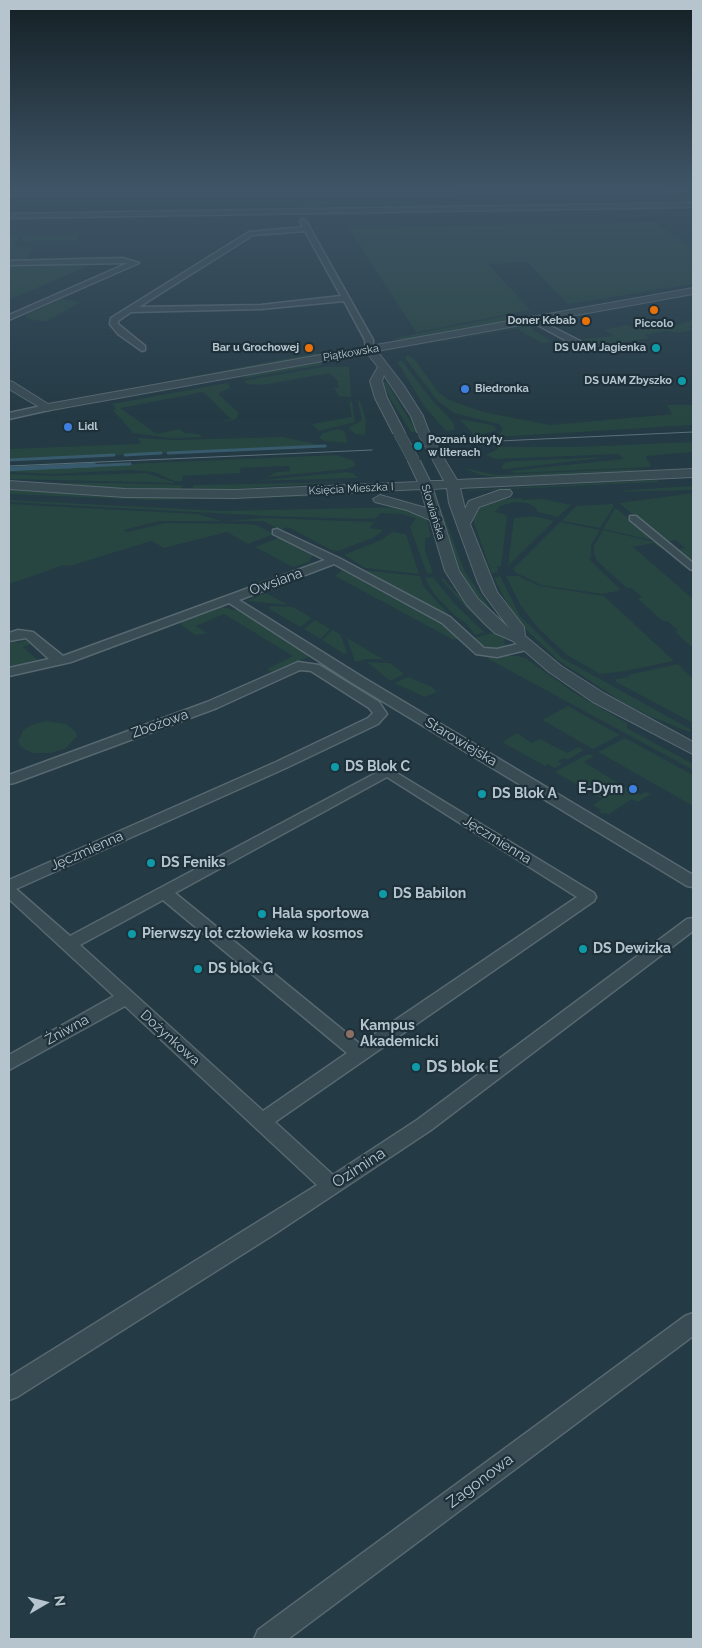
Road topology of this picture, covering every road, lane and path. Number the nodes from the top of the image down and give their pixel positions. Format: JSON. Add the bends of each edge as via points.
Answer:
{"nodes":[{"id":1,"x":131,"y":265,"type":"edge"},
{"id":2,"x":201,"y":265,"type":"edge"},
{"id":3,"x":327,"y":265,"type":"edge"},
{"id":4,"x":693,"y":291,"type":"edge"},
{"id":5,"x":346,"y":298,"type":"junction"},
{"id":6,"x":131,"y":310,"type":"junction"},
{"id":7,"x":9,"y":318,"type":"edge"},
{"id":8,"x":533,"y":319,"type":"junction"},
{"id":9,"x":591,"y":347,"type":"dead end"},
{"id":10,"x":142,"y":348,"type":"dead end"},
{"id":11,"x":370,"y":350,"type":"junction"},
{"id":12,"x":382,"y":368,"type":"junction"},
{"id":13,"x":9,"y":382,"type":"edge"},
{"id":14,"x":69,"y":404,"type":"junction"},
{"id":15,"x":46,"y":408,"type":"junction"},
{"id":16,"x":9,"y":416,"type":"edge"},
{"id":17,"x":423,"y":432,"type":"joint"},
{"id":18,"x":440,"y":460,"type":"junction"},
{"id":19,"x":414,"y":461,"type":"junction"},
{"id":20,"x":693,"y":473,"type":"edge"},
{"id":21,"x":531,"y":481,"type":"junction"},
{"id":22,"x":693,"y":482,"type":"edge"},
{"id":23,"x":9,"y":485,"type":"edge"},
{"id":24,"x":367,"y":488,"type":"junction"},
{"id":25,"x":454,"y":490,"type":"junction"},
{"id":26,"x":427,"y":492,"type":"junction"},
{"id":27,"x":506,"y":493,"type":"junction"},
{"id":28,"x":9,"y":497,"type":"edge"},
{"id":29,"x":380,"y":499,"type":"junction"},
{"id":30,"x":434,"y":517,"type":"junction"},
{"id":31,"x":633,"y":518,"type":"dead end"},
{"id":32,"x":464,"y":523,"type":"junction"},
{"id":33,"x":277,"y":532,"type":"dead end"},
{"id":34,"x":335,"y":560,"type":"junction"},
{"id":35,"x":693,"y":567,"type":"edge"},
{"id":36,"x":230,"y":599,"type":"junction"},
{"id":37,"x":9,"y":637,"type":"edge"},
{"id":38,"x":522,"y":642,"type":"junction"},
{"id":39,"x":59,"y":661,"type":"junction"},
{"id":40,"x":310,"y":666,"type":"joint"},
{"id":41,"x":9,"y":672,"type":"edge"},
{"id":42,"x":693,"y":749,"type":"edge"},
{"id":43,"x":9,"y":780,"type":"edge"},
{"id":44,"x":693,"y":882,"type":"edge"},
{"id":45,"x":9,"y":886,"type":"edge"},
{"id":46,"x":9,"y":892,"type":"edge"},
{"id":47,"x":164,"y":892,"type":"junction"},
{"id":48,"x":693,"y":923,"type":"edge"},
{"id":49,"x":69,"y":944,"type":"junction"},
{"id":50,"x":126,"y":997,"type":"junction"},
{"id":51,"x":359,"y":1053,"type":"junction"},
{"id":52,"x":9,"y":1063,"type":"edge"},
{"id":53,"x":262,"y":1121,"type":"junction"},
{"id":54,"x":331,"y":1186,"type":"junction"},
{"id":55,"x":693,"y":1323,"type":"edge"},
{"id":56,"x":9,"y":1390,"type":"edge"},
{"id":57,"x":267,"y":1639,"type":"edge"}],
"edges":[{"from":1,"to":7,"type":"street"},
{"from":2,"to":6,"type":"street"},
{"from":3,"to":5,"type":"street"},
{"from":4,"to":8,"type":"street","name":"Piątkowska"},
{"from":5,"to":6,"type":"street","via":[[251,307]]},
{"from":5,"to":11,"type":"street","via":[[369,340]]},
{"from":6,"to":10,"type":"street","via":[[114,322]]},
{"from":8,"to":9,"type":"street","via":[[581,345]]},
{"from":8,"to":11,"type":"street","name":"Piątkowska"},
{"from":11,"to":12,"type":"street","name":"Słowiańska"},
{"from":11,"to":14,"type":"street","name":"Piątkowska"},
{"from":12,"to":17,"type":"street","name":"Słowiańska","via":[[400,388]]},
{"from":12,"to":19,"type":"street","name":"Słowiańska","bridge":true,"via":[[376,381],[381,398]]},
{"from":13,"to":14,"type":"street"},
{"from":13,"to":15,"type":"street"},
{"from":14,"to":15,"type":"street","name":"Piątkowska"},
{"from":15,"to":16,"type":"street","name":"Piątkowska"},
{"from":17,"to":18,"type":"street","name":"Słowiańska","bridge":true},
{"from":18,"to":21,"type":"street","via":[[458,472],[479,477]]},
{"from":18,"to":25,"type":"street","name":"Słowiańska"},
{"from":19,"to":24,"type":"street","via":[[404,474]]},
{"from":19,"to":26,"type":"street","name":"Słowiańska"},
{"from":20,"to":21,"type":"street","name":"Księcia Mieszka I"},
{"from":21,"to":25,"type":"street","name":"Księcia Mieszka I"},
{"from":22,"to":27,"type":"street","name":"Księcia Mieszka I"},
{"from":23,"to":24,"type":"street","name":"Księcia Mieszka I","via":[[186,494]]},
{"from":24,"to":26,"type":"street","name":"Księcia Mieszka I"},
{"from":25,"to":26,"type":"street","name":"Księcia Mieszka I"},
{"from":25,"to":27,"type":"street","name":"Księcia Mieszka I"},
{"from":25,"to":32,"type":"street","name":"Słowiańska"},
{"from":26,"to":29,"type":"street","name":"Księcia Mieszka I"},
{"from":26,"to":30,"type":"street","name":"Słowiańska"},
{"from":27,"to":32,"type":"street","via":[[474,504]]},
{"from":28,"to":29,"type":"street","name":"Księcia Mieszka I","via":[[225,505]]},
{"from":29,"to":30,"type":"street","via":[[412,507]]},
{"from":30,"to":38,"type":"street","name":"Słowiańska","via":[[447,559],[464,591],[500,630]]},
{"from":31,"to":35,"type":"street"},
{"from":32,"to":38,"type":"street","name":"Słowiańska","via":[[484,580],[516,627]]},
{"from":33,"to":34,"type":"street"},
{"from":34,"to":36,"type":"street","name":"Owsiana"},
{"from":34,"to":38,"type":"street","via":[[446,620],[480,651],[497,653]]},
{"from":36,"to":39,"type":"street","name":"Owsiana"},
{"from":36,"to":44,"type":"street","name":"Starowiejska","via":[[359,681]]},
{"from":37,"to":39,"type":"street","via":[[29,634]]},
{"from":38,"to":42,"type":"street","name":"Słowiańska","via":[[591,693]]},
{"from":39,"to":41,"type":"street","name":"Owsiana"},
{"from":40,"to":43,"type":"street","name":"Zbożowa","via":[[295,667],[212,705]]},
{"from":40,"to":45,"type":"street","name":"Jęczmienna","via":[[370,702],[380,714],[373,721],[284,764]]},
{"from":46,"to":49,"type":"street","name":"Dożynkowa"},
{"from":47,"to":49,"type":"street","name":"Jęczmienna"},
{"from":47,"to":51,"type":"street"},
{"from":47,"to":51,"type":"street","name":"Jęczmienna","via":[[387,771],[588,897]]},
{"from":48,"to":54,"type":"street","name":"Ozimina","via":[[424,1125]]},
{"from":49,"to":50,"type":"street","name":"Dożynkowa"},
{"from":50,"to":52,"type":"street","name":"Żniwna"},
{"from":50,"to":53,"type":"street","name":"Dożynkowa"},
{"from":51,"to":53,"type":"street","name":"Jęczmienna"},
{"from":53,"to":54,"type":"street","name":"Dożynkowa"},
{"from":54,"to":56,"type":"street","name":"Ozimina"},
{"from":55,"to":57,"type":"street","name":"Zagonowa"}]}
